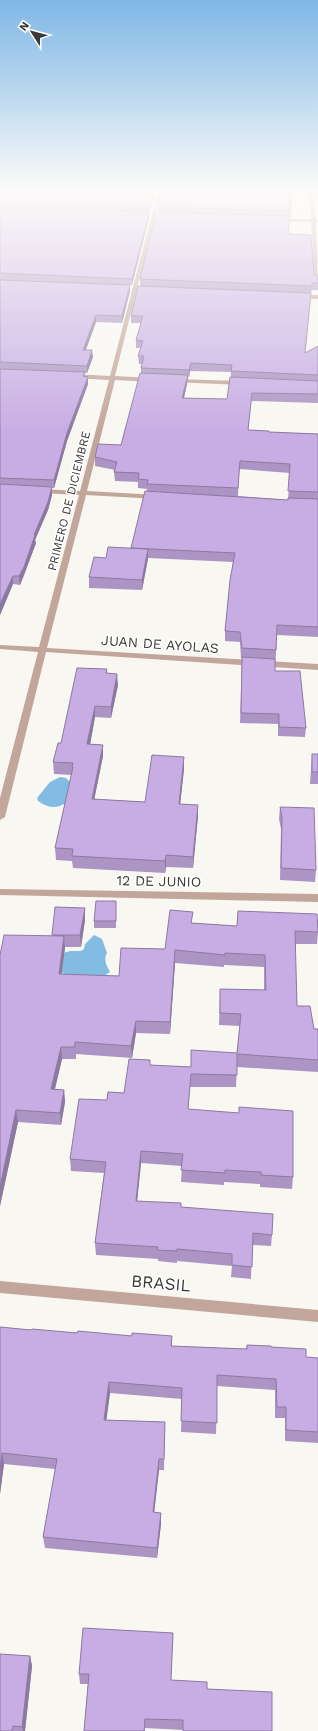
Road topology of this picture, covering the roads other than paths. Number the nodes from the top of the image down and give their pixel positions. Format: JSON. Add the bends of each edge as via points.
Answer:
{"nodes":[{"id":1,"x":138,"y":271,"type":"edge"},
{"id":2,"x":318,"y":271,"type":"edge"},
{"id":3,"x":318,"y":281,"type":"edge"},
{"id":4,"x":126,"y":289,"type":"edge"},
{"id":5,"x":134,"y":289,"type":"junction"},
{"id":6,"x":142,"y":290,"type":"edge"},
{"id":7,"x":294,"y":296,"type":"edge"},
{"id":8,"x":318,"y":297,"type":"edge"},
{"id":9,"x":64,"y":376,"type":"edge"},
{"id":10,"x":112,"y":378,"type":"junction"},
{"id":11,"x":159,"y":380,"type":"edge"},
{"id":12,"x":167,"y":380,"type":"edge"},
{"id":13,"x":247,"y":383,"type":"edge"},
{"id":14,"x":30,"y":491,"type":"edge"},
{"id":15,"x":82,"y":494,"type":"junction"},
{"id":16,"x":168,"y":498,"type":"edge"},
{"id":17,"x":0,"y":647,"type":"edge"},
{"id":18,"x":43,"y":649,"type":"junction"},
{"id":19,"x":318,"y":667,"type":"edge"},
{"id":20,"x":0,"y":817,"type":"edge"},
{"id":21,"x":0,"y":892,"type":"edge"},
{"id":22,"x":318,"y":898,"type":"edge"},
{"id":23,"x":0,"y":1287,"type":"edge"},
{"id":24,"x":318,"y":1316,"type":"edge"}],
"edges":[{"from":1,"to":5,"type":"street","name":"PRIMERO DE DICIEMBRE"},
{"from":2,"to":3,"type":"street"},
{"from":4,"to":5,"type":"street"},
{"from":5,"to":6,"type":"street"},
{"from":5,"to":10,"type":"street","name":"PRIMERO DE DICIEMBRE"},
{"from":7,"to":8,"type":"street"},
{"from":9,"to":10,"type":"street"},
{"from":10,"to":11,"type":"street"},
{"from":10,"to":15,"type":"street","name":"PRIMERO DE DICIEMBRE"},
{"from":12,"to":13,"type":"street"},
{"from":14,"to":15,"type":"street"},
{"from":15,"to":16,"type":"street"},
{"from":15,"to":18,"type":"street","name":"PRIMERO DE DICIEMBRE"},
{"from":17,"to":18,"type":"street","name":"JUAN DE AYOLAS"},
{"from":18,"to":19,"type":"street","name":"JUAN DE AYOLAS"},
{"from":18,"to":20,"type":"street","name":"PRIMERO DE DICIEMBRE"},
{"from":21,"to":22,"type":"street","name":"12 DE JUNIO"},
{"from":23,"to":24,"type":"street","name":"BRASIL"}]}
